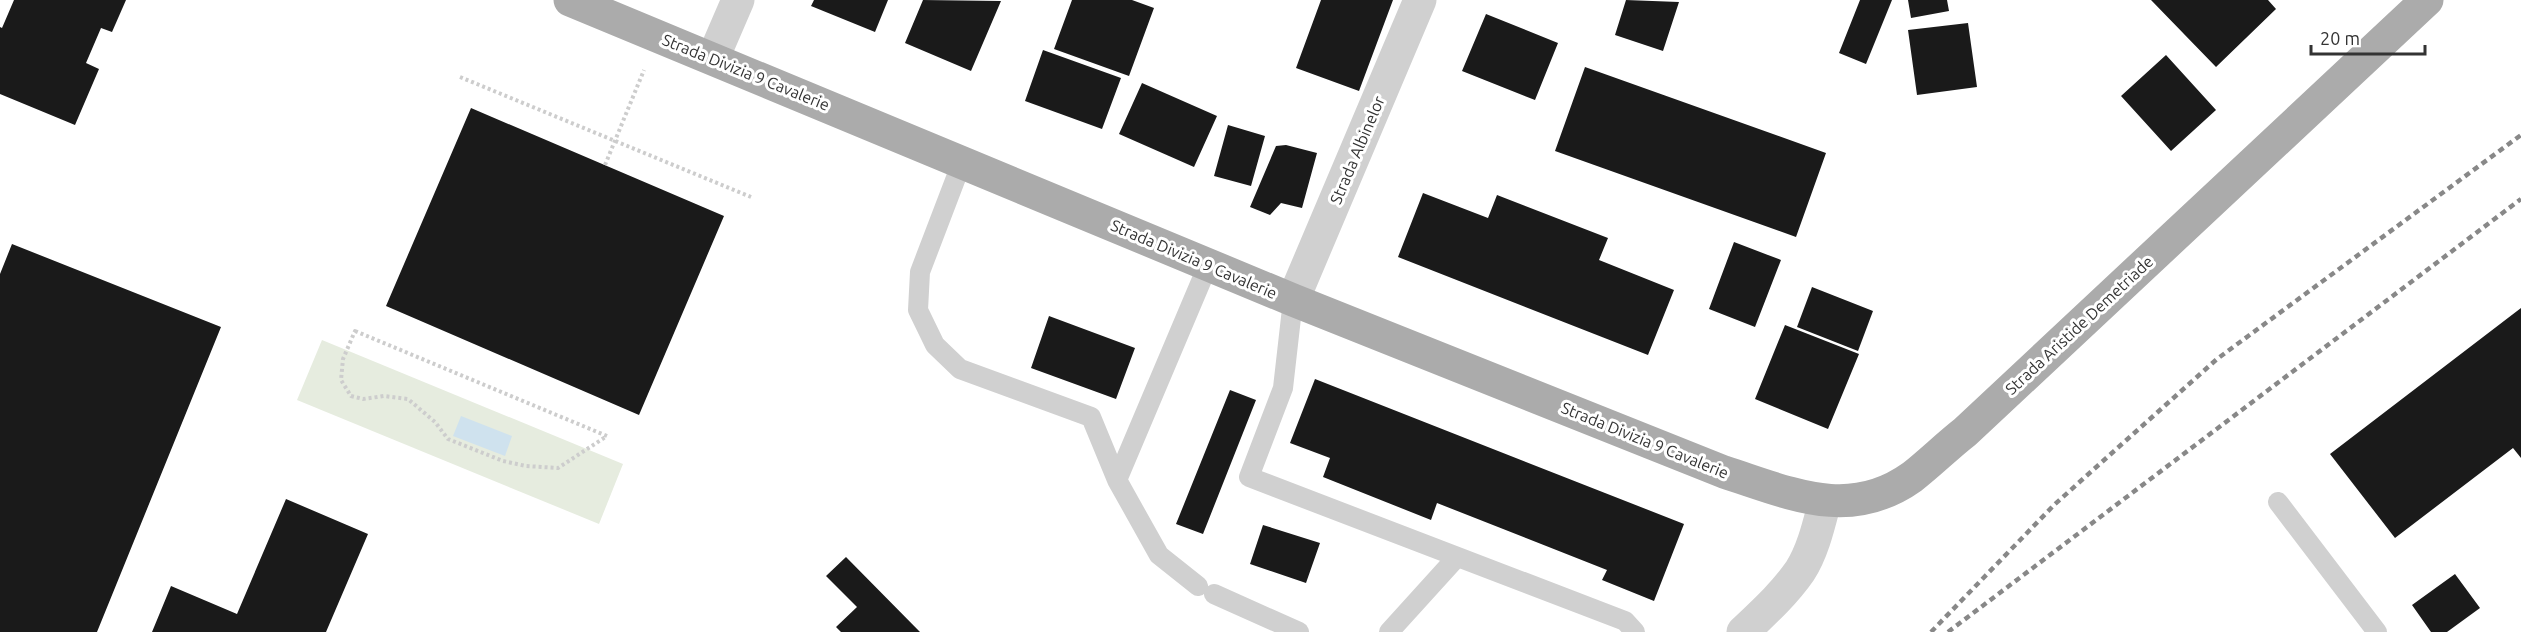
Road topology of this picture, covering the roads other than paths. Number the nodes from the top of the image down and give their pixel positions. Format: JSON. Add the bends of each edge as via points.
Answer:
{"nodes":[{"id":1,"x":570,"y":0,"type":"edge"},
{"id":2,"x":738,"y":0,"type":"edge"},
{"id":3,"x":1420,"y":0,"type":"edge"},
{"id":4,"x":2427,"y":0,"type":"edge"},
{"id":5,"x":713,"y":58,"type":"junction"},
{"id":6,"x":962,"y":162,"type":"junction"},
{"id":7,"x":1208,"y":265,"type":"junction"},
{"id":8,"x":1293,"y":300,"type":"junction"},
{"id":9,"x":1117,"y":480,"type":"junction"},
{"id":10,"x":1825,"y":501,"type":"junction"},
{"id":11,"x":2278,"y":502,"type":"dead end"},
{"id":12,"x":1457,"y":557,"type":"junction"},
{"id":13,"x":1299,"y":632,"type":"edge"},
{"id":14,"x":1389,"y":632,"type":"edge"},
{"id":15,"x":1635,"y":632,"type":"edge"},
{"id":16,"x":1743,"y":632,"type":"edge"},
{"id":17,"x":2377,"y":632,"type":"edge"}],
"edges":[{"from":1,"to":5,"type":"main road","name":"Strada Divizia 9 Cavalerie"},
{"from":2,"to":5,"type":"street"},
{"from":3,"to":8,"type":"street","name":"Strada Albinelor"},
{"from":4,"to":10,"type":"main road","name":"Strada Aristide Demetriade","via":[[1965,432],[1913,476],[1878,496]]},
{"from":5,"to":6,"type":"main road","name":"Strada Divizia 9 Cavalerie"},
{"from":6,"to":7,"type":"main road","name":"Strada Divizia 9 Cavalerie"},
{"from":6,"to":9,"type":"lane","via":[[921,272],[918,310],[935,345],[960,369],[1091,417]]},
{"from":7,"to":8,"type":"main road","name":"Strada Divizia 9 Cavalerie"},
{"from":7,"to":9,"type":"lane"},
{"from":8,"to":10,"type":"main road","name":"Strada Divizia 9 Cavalerie","via":[[1724,472]]},
{"from":8,"to":12,"type":"lane","via":[[1283,388],[1249,477]]},
{"from":9,"to":13,"type":"lane","via":[[1159,555],[1206,590]]},
{"from":10,"to":16,"type":"street","via":[[1800,570],[1771,606]]},
{"from":11,"to":17,"type":"lane"},
{"from":12,"to":14,"type":"lane"},
{"from":12,"to":15,"type":"lane","via":[[1625,621]]}]}
